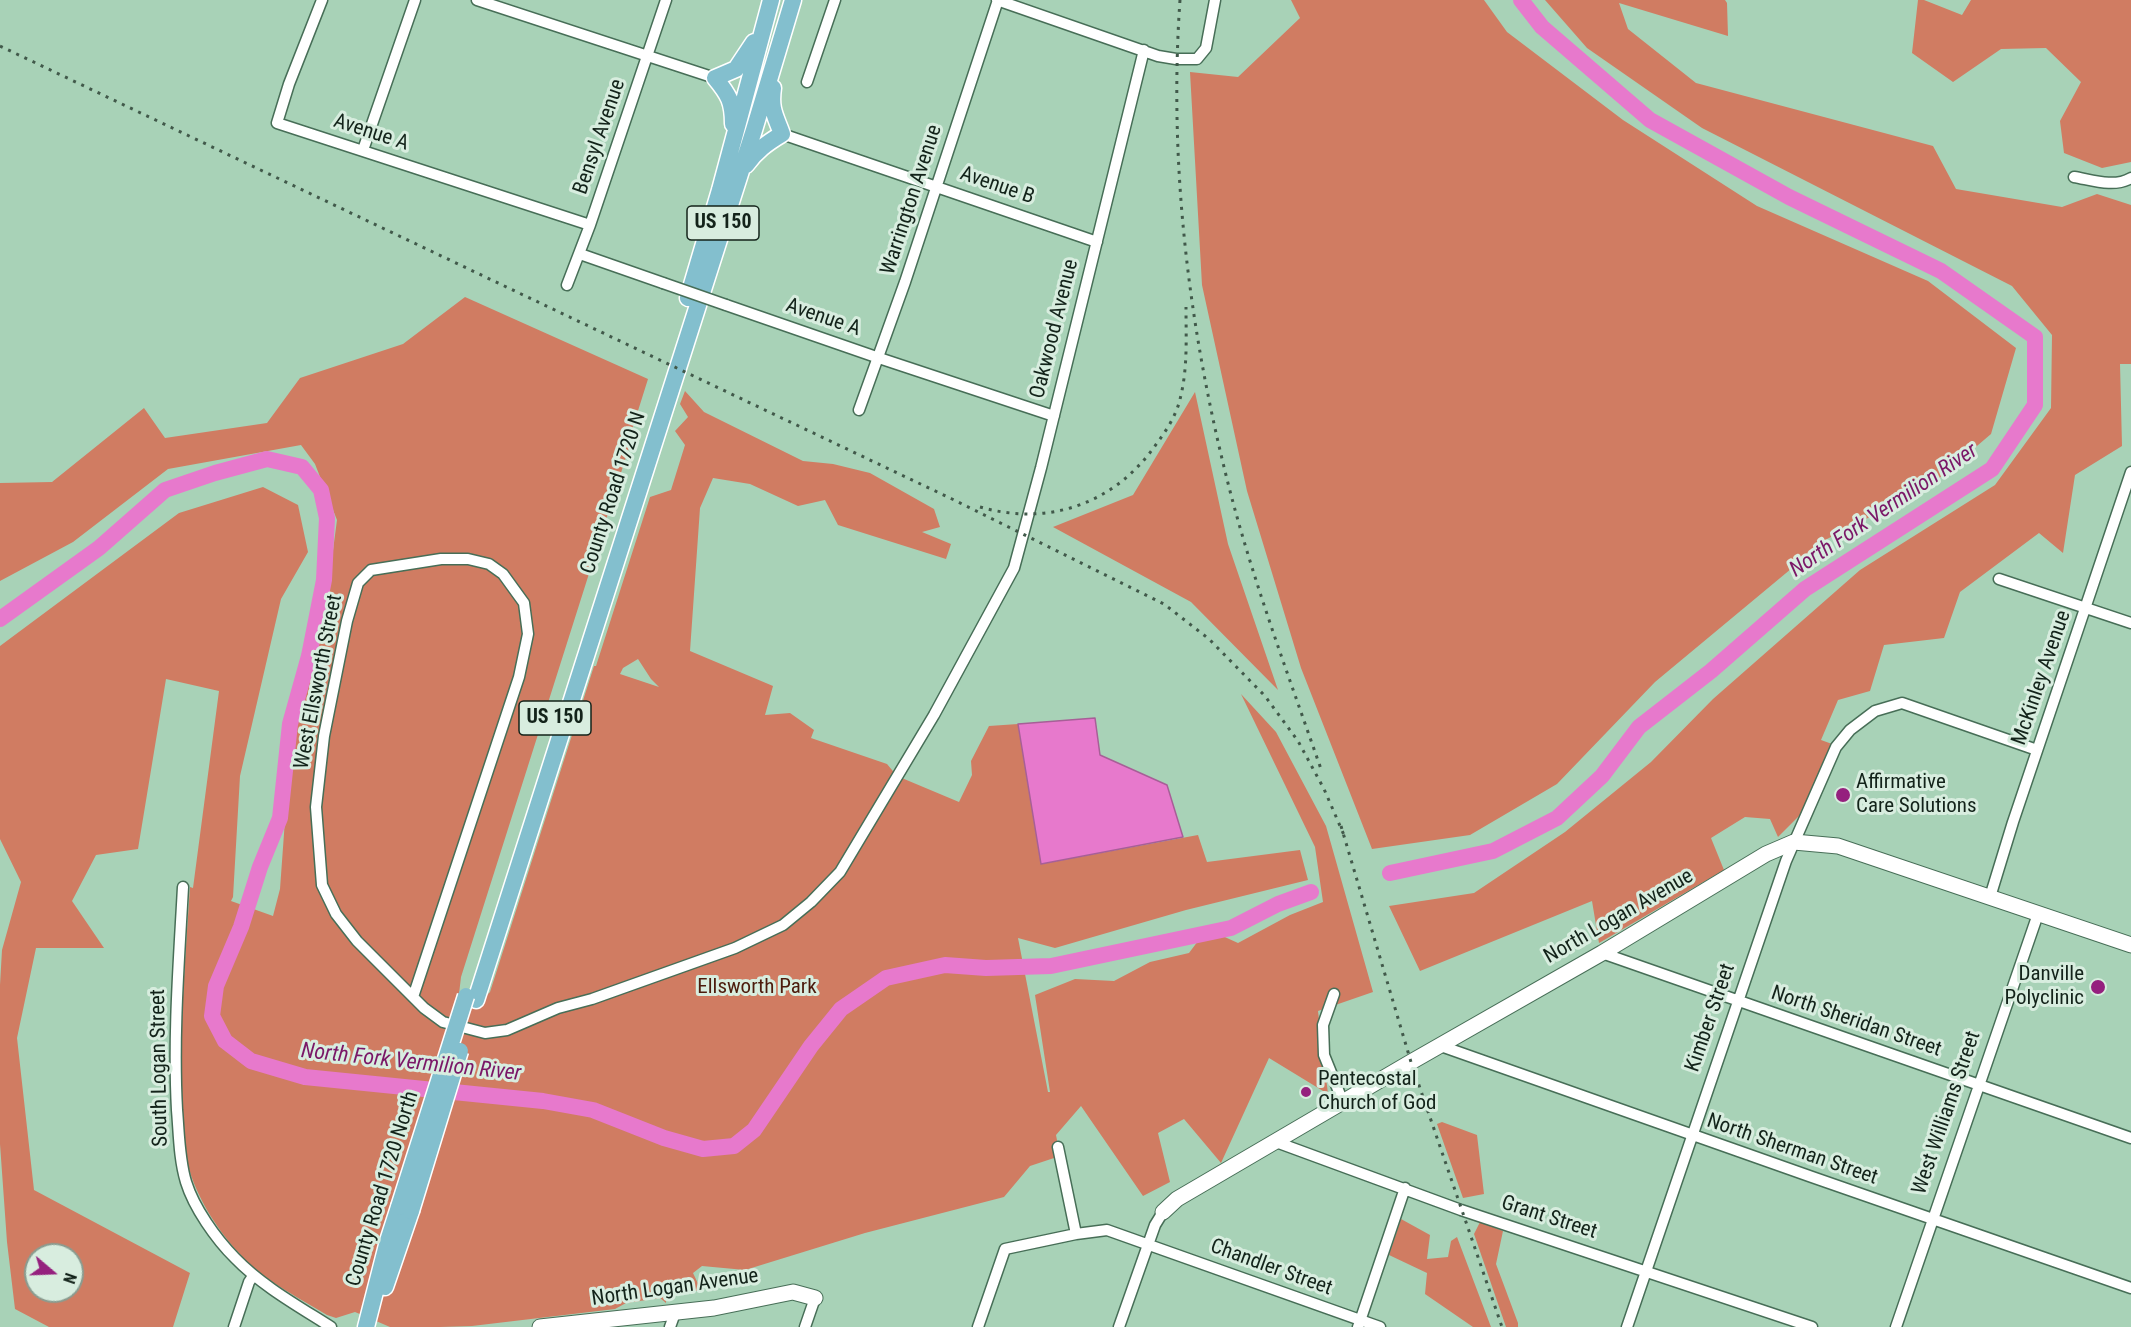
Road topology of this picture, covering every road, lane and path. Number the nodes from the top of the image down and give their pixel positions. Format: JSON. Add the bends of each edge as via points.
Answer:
{"nodes":[{"id":1,"x":322,"y":0,"type":"edge"},
{"id":2,"x":415,"y":0,"type":"edge"},
{"id":3,"x":477,"y":0,"type":"edge"},
{"id":4,"x":666,"y":0,"type":"edge"},
{"id":5,"x":771,"y":0,"type":"edge"},
{"id":6,"x":794,"y":0,"type":"edge"},
{"id":7,"x":835,"y":0,"type":"edge"},
{"id":8,"x":998,"y":0,"type":"edge"},
{"id":9,"x":1215,"y":0,"type":"edge"},
{"id":10,"x":764,"y":24,"type":"junction"},
{"id":11,"x":778,"y":49,"type":"junction"},
{"id":12,"x":1144,"y":50,"type":"junction"},
{"id":13,"x":648,"y":57,"type":"junction"},
{"id":14,"x":716,"y":78,"type":"junction"},
{"id":15,"x":807,"y":82,"type":"dead end"},
{"id":16,"x":782,"y":134,"type":"junction"},
{"id":17,"x":733,"y":143,"type":"junction"},
{"id":18,"x":363,"y":150,"type":"junction"},
{"id":19,"x":738,"y":177,"type":"junction"},
{"id":20,"x":2074,"y":177,"type":"dead end"},
{"id":21,"x":2131,"y":178,"type":"edge"},
{"id":22,"x":937,"y":186,"type":"junction"},
{"id":23,"x":590,"y":225,"type":"junction"},
{"id":24,"x":1097,"y":242,"type":"junction"},
{"id":25,"x":580,"y":254,"type":"junction"},
{"id":26,"x":567,"y":285,"type":"dead end"},
{"id":27,"x":879,"y":358,"type":"junction"},
{"id":28,"x":860,"y":411,"type":"dead end"},
{"id":29,"x":1054,"y":416,"type":"junction"},
{"id":30,"x":2131,"y":472,"type":"edge"},
{"id":31,"x":1999,"y":579,"type":"dead end"},
{"id":32,"x":2086,"y":608,"type":"junction"},
{"id":33,"x":2131,"y":622,"type":"edge"},
{"id":34,"x":934,"y":715,"type":"joint"},
{"id":35,"x":2037,"y":750,"type":"junction"},
{"id":36,"x":1794,"y":842,"type":"junction"},
{"id":37,"x":183,"y":887,"type":"dead end"},
{"id":38,"x":1990,"y":897,"type":"junction"},
{"id":39,"x":2038,"y":914,"type":"junction"},
{"id":40,"x":2130,"y":942,"type":"edge"},
{"id":41,"x":1602,"y":953,"type":"junction"},
{"id":42,"x":1334,"y":994,"type":"dead end"},
{"id":43,"x":413,"y":997,"type":"junction"},
{"id":44,"x":471,"y":998,"type":"junction"},
{"id":45,"x":1737,"y":1000,"type":"junction"},
{"id":46,"x":1441,"y":1046,"type":"junction"},
{"id":47,"x":1979,"y":1086,"type":"junction"},
{"id":48,"x":1343,"y":1102,"type":"junction"},
{"id":49,"x":1693,"y":1135,"type":"junction"},
{"id":50,"x":2131,"y":1138,"type":"edge"},
{"id":51,"x":1276,"y":1142,"type":"junction"},
{"id":52,"x":1058,"y":1147,"type":"dead end"},
{"id":53,"x":1405,"y":1188,"type":"junction"},
{"id":54,"x":1163,"y":1212,"type":"joint"},
{"id":55,"x":1933,"y":1219,"type":"junction"},
{"id":56,"x":1076,"y":1234,"type":"junction"},
{"id":57,"x":1148,"y":1245,"type":"junction"},
{"id":58,"x":1647,"y":1270,"type":"junction"},
{"id":59,"x":253,"y":1276,"type":"junction"},
{"id":60,"x":2131,"y":1288,"type":"edge"},
{"id":61,"x":815,"y":1298,"type":"joint"},
{"id":62,"x":672,"y":1320,"type":"edge"},
{"id":63,"x":1359,"y":1324,"type":"edge"},
{"id":64,"x":234,"y":1327,"type":"edge"},
{"id":65,"x":331,"y":1327,"type":"edge"},
{"id":66,"x":367,"y":1327,"type":"edge"},
{"id":67,"x":540,"y":1327,"type":"edge"},
{"id":68,"x":805,"y":1327,"type":"edge"},
{"id":69,"x":978,"y":1327,"type":"edge"},
{"id":70,"x":1119,"y":1327,"type":"edge"},
{"id":71,"x":1380,"y":1327,"type":"edge"},
{"id":72,"x":1627,"y":1327,"type":"edge"},
{"id":73,"x":1812,"y":1327,"type":"edge"},
{"id":74,"x":1896,"y":1327,"type":"edge"}],
"edges":[{"from":1,"to":18,"type":"street","name":"Avenue A","via":[[277,123]]},
{"from":2,"to":18,"type":"street"},
{"from":3,"to":13,"type":"street"},
{"from":4,"to":13,"type":"street","name":"Bensyl Avenue"},
{"from":5,"to":10,"type":"main road","number":"US 150"},
{"from":6,"to":11,"type":"main road","name":"County Road 1720 N","number":"US 150"},
{"from":7,"to":15,"type":"street"},
{"from":8,"to":12,"type":"street"},
{"from":8,"to":22,"type":"street","name":"Warrington Avenue"},
{"from":9,"to":12,"type":"street","via":[[1206,48],[1197,59],[1176,59]]},
{"from":10,"to":14,"type":"main road","via":[[736,69]]},
{"from":10,"to":17,"type":"main road","number":"US 150"},
{"from":11,"to":16,"type":"main road","via":[[771,103]]},
{"from":11,"to":19,"type":"main road","name":"County Road 1720 N","number":"US 150"},
{"from":12,"to":24,"type":"street","name":"Oakwood Avenue"},
{"from":13,"to":14,"type":"street"},
{"from":13,"to":23,"type":"street","name":"Bensyl Avenue"},
{"from":14,"to":17,"type":"main road","via":[[733,106]]},
{"from":16,"to":19,"type":"main road","via":[[753,156]]},
{"from":16,"to":22,"type":"street","name":"Avenue B"},
{"from":17,"to":44,"type":"main road","name":"County Road 1720 N","number":"US 150"},
{"from":18,"to":23,"type":"street","name":"Avenue A"},
{"from":19,"to":44,"type":"main road","name":"County Road 1720 N","number":"US 150"},
{"from":20,"to":21,"type":"street","via":[[2107,183],[2123,183]]},
{"from":22,"to":24,"type":"street","name":"Avenue B"},
{"from":22,"to":27,"type":"street","name":"Warrington Avenue"},
{"from":23,"to":25,"type":"street","name":"Bensyl Avenue"},
{"from":24,"to":29,"type":"street","name":"Oakwood Avenue"},
{"from":25,"to":26,"type":"street","name":"Bensyl Avenue"},
{"from":25,"to":27,"type":"street","name":"Avenue A","bridge":true},
{"from":27,"to":28,"type":"street","name":"Warrington Avenue"},
{"from":27,"to":29,"type":"street","name":"Avenue A"},
{"from":29,"to":34,"type":"street","name":"Oakwood Avenue","via":[[1014,568]]},
{"from":30,"to":32,"type":"street","name":"McKinley Avenue"},
{"from":31,"to":32,"type":"street"},
{"from":32,"to":33,"type":"street"},
{"from":32,"to":35,"type":"street","name":"McKinley Avenue"},
{"from":34,"to":43,"type":"street","name":"West Ellsworth Street","via":[[840,872],[783,925],[735,948],[507,1029],[485,1033],[444,1022]]},
{"from":35,"to":36,"type":"street","name":"Kimber Street","via":[[1902,703],[1875,711],[1836,747]]},
{"from":35,"to":38,"type":"street","name":"McKinley Avenue"},
{"from":36,"to":38,"type":"street","name":"North Logan Avenue","via":[[1838,846]]},
{"from":36,"to":41,"type":"street","name":"North Logan Avenue","via":[[1766,854]]},
{"from":36,"to":45,"type":"street","name":"Kimber Street"},
{"from":37,"to":59,"type":"street","name":"South Logan Street","via":[[177,1013],[179,1146],[186,1182],[206,1222]]},
{"from":38,"to":39,"type":"street","name":"North Logan Avenue"},
{"from":39,"to":40,"type":"street","name":"North Logan Avenue"},
{"from":39,"to":47,"type":"street","name":"West Williams Street"},
{"from":41,"to":45,"type":"street","name":"North Sheridan Street"},
{"from":41,"to":46,"type":"street","name":"North Logan Avenue"},
{"from":42,"to":48,"type":"street","via":[[1323,1025],[1324,1055]]},
{"from":43,"to":43,"type":"street","name":"West Ellsworth Street","via":[[519,677],[528,634],[524,603],[503,574],[489,564],[468,559],[441,559],[371,570],[358,583],[324,736],[316,807],[322,885],[336,914],[357,941]]},
{"from":44,"to":66,"type":"main road","name":"County Road 1720 North","number":"US 150","bridge":true,"via":[[405,1209],[388,1241]]},
{"from":45,"to":47,"type":"street","name":"North Sheridan Street"},
{"from":45,"to":49,"type":"street","name":"Kimber Street"},
{"from":46,"to":48,"type":"street","name":"North Logan Avenue"},
{"from":46,"to":49,"type":"street","name":"North Sherman Street"},
{"from":47,"to":50,"type":"street","name":"North Sheridan Street"},
{"from":47,"to":55,"type":"street","name":"West Williams Street"},
{"from":48,"to":51,"type":"street","name":"North Logan Avenue"},
{"from":49,"to":55,"type":"street","name":"North Sherman Street"},
{"from":49,"to":58,"type":"street","name":"Kimber Street"},
{"from":51,"to":53,"type":"street","name":"Grant Street"},
{"from":51,"to":54,"type":"street","name":"North Logan Avenue","via":[[1177,1199]]},
{"from":52,"to":56,"type":"street"},
{"from":53,"to":58,"type":"street","name":"Grant Street"},
{"from":53,"to":63,"type":"street"},
{"from":54,"to":57,"type":"street"},
{"from":55,"to":60,"type":"street","name":"North Sherman Street"},
{"from":55,"to":74,"type":"street","name":"West Williams Street"},
{"from":56,"to":57,"type":"street","via":[[1107,1230]]},
{"from":56,"to":69,"type":"street","via":[[1005,1249]]},
{"from":57,"to":63,"type":"street","name":"Chandler Street"},
{"from":57,"to":70,"type":"street"},
{"from":58,"to":72,"type":"street","name":"Kimber Street"},
{"from":58,"to":73,"type":"street","name":"Grant Street"},
{"from":59,"to":64,"type":"street"},
{"from":59,"to":65,"type":"street","name":"South Logan Street"},
{"from":61,"to":62,"type":"street","name":"North Logan Avenue","via":[[794,1292]]},
{"from":61,"to":68,"type":"street"},
{"from":62,"to":67,"type":"street","name":"North Logan Avenue"},
{"from":63,"to":71,"type":"street","name":"Chandler Street"}]}
